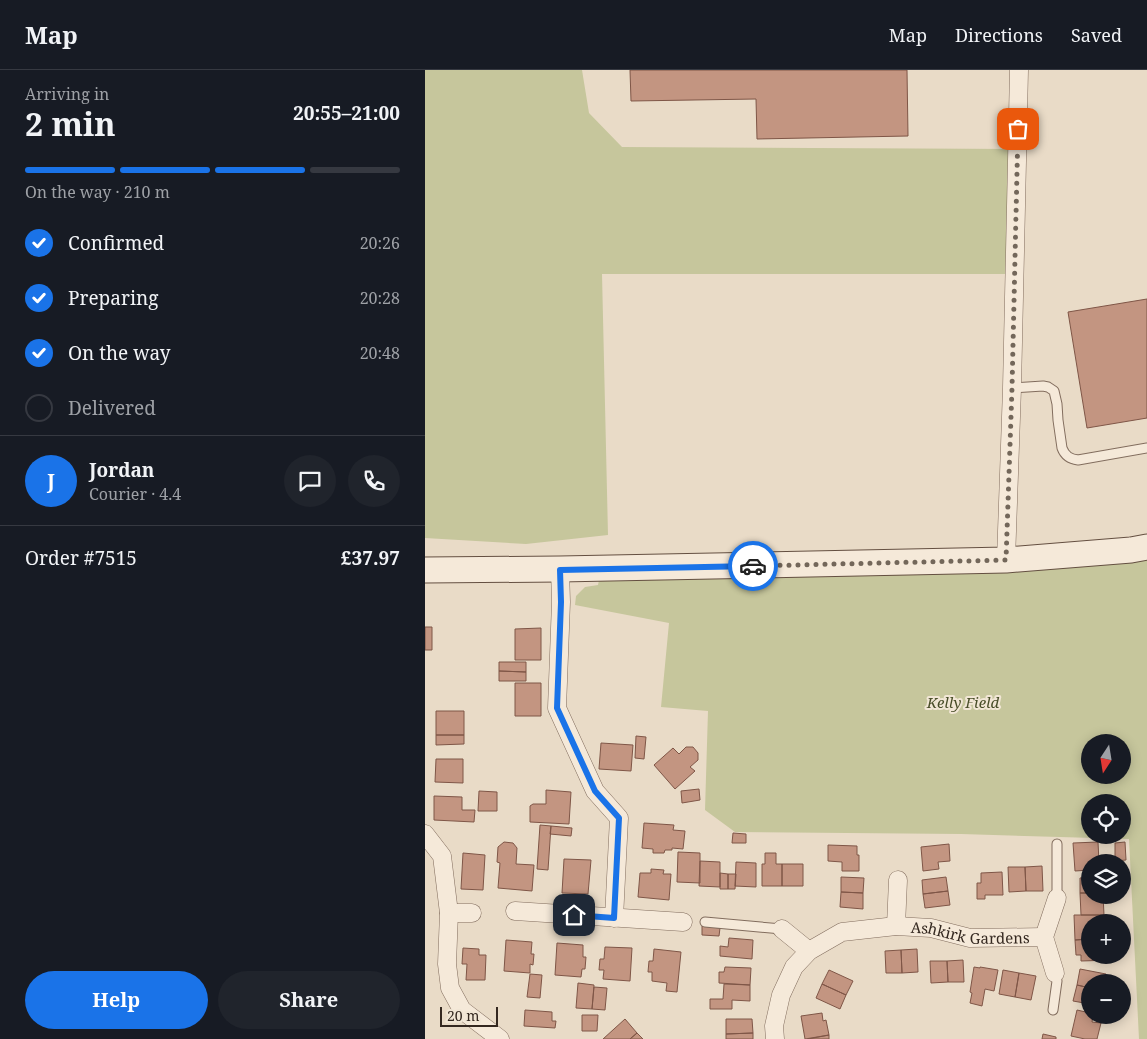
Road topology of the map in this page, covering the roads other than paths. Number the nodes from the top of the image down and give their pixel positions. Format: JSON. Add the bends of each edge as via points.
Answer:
{"nodes":[{"id":1,"x":1019,"y":70,"type":"edge"},
{"id":2,"x":1012,"y":388,"type":"junction"},
{"id":3,"x":1147,"y":448,"type":"edge"},
{"id":4,"x":1147,"y":547,"type":"edge"},
{"id":5,"x":1006,"y":560,"type":"junction"},
{"id":6,"x":425,"y":570,"type":"edge"},
{"id":7,"x":560,"y":570,"type":"junction"},
{"id":8,"x":425,"y":834,"type":"edge"},
{"id":9,"x":1057,"y":844,"type":"dead end"},
{"id":10,"x":898,"y":880,"type":"dead end"},
{"id":11,"x":1057,"y":898,"type":"joint"},
{"id":12,"x":515,"y":911,"type":"dead end"},
{"id":13,"x":449,"y":913,"type":"junction"},
{"id":14,"x":472,"y":913,"type":"dead end"},
{"id":15,"x":614,"y":918,"type":"junction"},
{"id":16,"x":683,"y":922,"type":"dead end"},
{"id":17,"x":705,"y":922,"type":"dead end"},
{"id":18,"x":896,"y":926,"type":"junction"},
{"id":19,"x":782,"y":929,"type":"joint"},
{"id":20,"x":1044,"y":937,"type":"junction"},
{"id":21,"x":809,"y":951,"type":"junction"},
{"id":22,"x":1055,"y":973,"type":"joint"},
{"id":23,"x":1053,"y":1010,"type":"dead end"},
{"id":24,"x":500,"y":1039,"type":"edge"},
{"id":25,"x":775,"y":1039,"type":"edge"}],
"edges":[{"from":1,"to":2,"type":"street"},
{"from":2,"to":3,"type":"lane","via":[[1043,386],[1054,391],[1062,448],[1071,459]]},
{"from":2,"to":5,"type":"street"},
{"from":4,"to":5,"type":"main road"},
{"from":5,"to":7,"type":"main road"},
{"from":6,"to":7,"type":"main road"},
{"from":7,"to":15,"type":"street","via":[[557,708],[595,791],[619,818]]},
{"from":8,"to":13,"type":"street","via":[[442,856]]},
{"from":9,"to":11,"type":"lane"},
{"from":10,"to":18,"type":"street","name":"Ashkirk Gardens"},
{"from":11,"to":20,"type":"street","name":"Ashkirk Gardens"},
{"from":12,"to":15,"type":"street"},
{"from":13,"to":14,"type":"street"},
{"from":13,"to":24,"type":"street","via":[[447,964],[450,988],[462,1010]]},
{"from":15,"to":16,"type":"street"},
{"from":17,"to":19,"type":"lane"},
{"from":18,"to":20,"type":"street","name":"Ashkirk Gardens","via":[[931,928],[970,938]]},
{"from":18,"to":21,"type":"street","name":"Ashkirk Gardens","via":[[842,932]]},
{"from":19,"to":21,"type":"street"},
{"from":20,"to":22,"type":"street","name":"Ashkirk Gardens"},
{"from":21,"to":25,"type":"street","name":"Ashkirk Gardens","via":[[794,968],[781,995],[774,1026]]},
{"from":22,"to":23,"type":"lane"}]}
